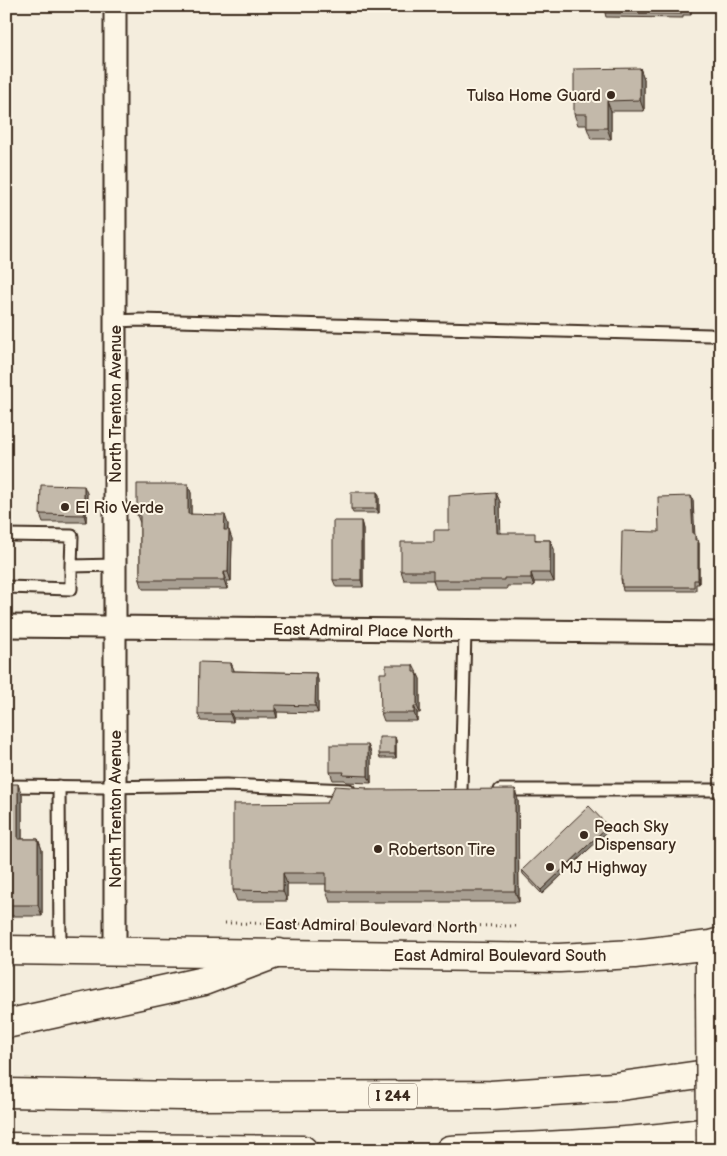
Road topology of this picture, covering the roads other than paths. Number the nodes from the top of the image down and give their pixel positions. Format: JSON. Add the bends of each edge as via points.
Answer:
{"nodes":[{"id":1,"x":115,"y":6,"type":"edge"},
{"id":2,"x":115,"y":321,"type":"junction"},
{"id":3,"x":710,"y":335,"type":"dead end"},
{"id":4,"x":6,"y":535,"type":"edge"},
{"id":5,"x":115,"y":565,"type":"junction"},
{"id":6,"x":71,"y":566,"type":"junction"},
{"id":7,"x":6,"y":587,"type":"edge"},
{"id":8,"x":6,"y":626,"type":"edge"},
{"id":9,"x":115,"y":628,"type":"junction"},
{"id":10,"x":465,"y":631,"type":"junction"},
{"id":11,"x":721,"y":633,"type":"edge"},
{"id":12,"x":6,"y":786,"type":"edge"},
{"id":13,"x":59,"y":786,"type":"junction"},
{"id":14,"x":115,"y":786,"type":"junction"},
{"id":15,"x":360,"y":790,"type":"edge"},
{"id":16,"x":461,"y":790,"type":"edge"},
{"id":17,"x":489,"y":790,"type":"edge"},
{"id":18,"x":721,"y":790,"type":"edge"},
{"id":19,"x":716,"y":943,"type":"edge"},
{"id":20,"x":6,"y":950,"type":"edge"},
{"id":21,"x":60,"y":951,"type":"junction"},
{"id":22,"x":115,"y":951,"type":"junction"},
{"id":23,"x":278,"y":953,"type":"junction"},
{"id":24,"x":6,"y":1024,"type":"edge"},
{"id":25,"x":721,"y":1072,"type":"edge"},
{"id":26,"x":6,"y":1093,"type":"edge"},
{"id":27,"x":721,"y":1130,"type":"edge"},
{"id":28,"x":6,"y":1147,"type":"edge"},
{"id":29,"x":303,"y":1150,"type":"edge"},
{"id":30,"x":450,"y":1150,"type":"edge"},
{"id":31,"x":711,"y":1150,"type":"edge"}],
"edges":[{"from":1,"to":2,"type":"street","name":"North Trenton Avenue"},
{"from":2,"to":3,"type":"lane"},
{"from":2,"to":5,"type":"street","name":"North Trenton Avenue"},
{"from":4,"to":6,"type":"lane","via":[[72,536]]},
{"from":5,"to":6,"type":"lane"},
{"from":5,"to":9,"type":"street","name":"North Trenton Avenue"},
{"from":6,"to":7,"type":"lane","via":[[71,589]]},
{"from":8,"to":9,"type":"street","name":"East Admiral Place North"},
{"from":9,"to":10,"type":"street","name":"East Admiral Place North"},
{"from":9,"to":14,"type":"street","name":"North Trenton Avenue"},
{"from":10,"to":11,"type":"street","name":"East Admiral Place North"},
{"from":10,"to":16,"type":"lane"},
{"from":12,"to":13,"type":"lane"},
{"from":13,"to":14,"type":"lane"},
{"from":13,"to":21,"type":"lane"},
{"from":14,"to":15,"type":"lane","via":[[226,785]]},
{"from":14,"to":22,"type":"street","name":"North Trenton Avenue"},
{"from":17,"to":18,"type":"lane"},
{"from":19,"to":23,"type":"main road","name":"East Admiral Boulevard South","via":[[634,954],[559,958]]},
{"from":19,"to":31,"type":"main road","bridge":true,"via":[[710,994]]},
{"from":20,"to":21,"type":"main road","name":"East Admiral Boulevard North"},
{"from":21,"to":22,"type":"main road","name":"East Admiral Boulevard North"},
{"from":22,"to":23,"type":"main road","name":"East Admiral Boulevard North"},
{"from":23,"to":24,"type":"main road","via":[[204,981]]},
{"from":25,"to":26,"type":"main road","number":"I 244","via":[[614,1087],[491,1095]]},
{"from":27,"to":30,"type":"main road","via":[[608,1142]]},
{"from":28,"to":29,"type":"main road"}]}
